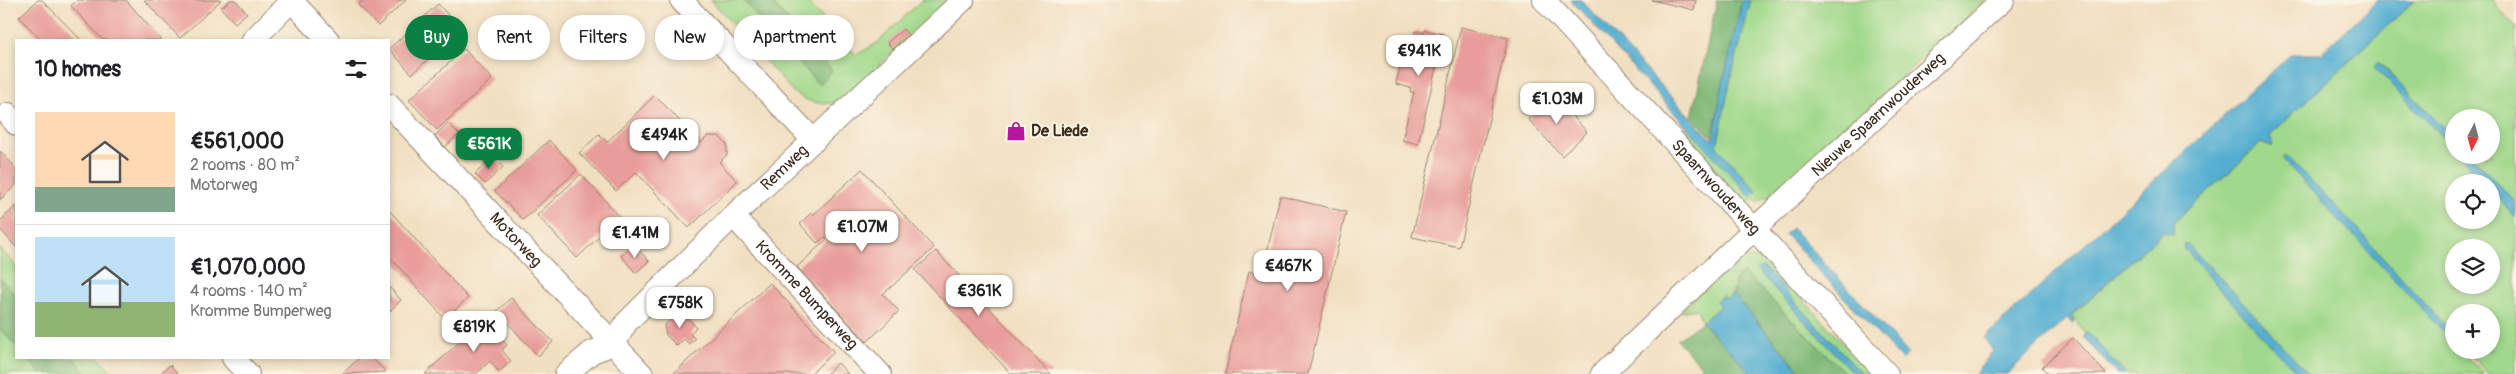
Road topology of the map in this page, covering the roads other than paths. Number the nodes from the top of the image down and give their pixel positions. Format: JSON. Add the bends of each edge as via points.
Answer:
{"nodes":[{"id":1,"x":291,"y":0,"type":"edge"},
{"id":2,"x":682,"y":0,"type":"edge"},
{"id":3,"x":964,"y":0,"type":"edge"},
{"id":4,"x":1544,"y":0,"type":"edge"},
{"id":5,"x":2003,"y":0,"type":"edge"},
{"id":6,"x":255,"y":39,"type":"edge"},
{"id":7,"x":327,"y":39,"type":"edge"},
{"id":8,"x":390,"y":106,"type":"edge"},
{"id":9,"x":828,"y":128,"type":"junction"},
{"id":10,"x":733,"y":216,"type":"junction"},
{"id":11,"x":1753,"y":230,"type":"junction"},
{"id":12,"x":614,"y":344,"type":"junction"},
{"id":13,"x":234,"y":359,"type":"edge"},
{"id":14,"x":248,"y":374,"type":"edge"},
{"id":15,"x":566,"y":374,"type":"edge"},
{"id":16,"x":642,"y":374,"type":"edge"},
{"id":17,"x":880,"y":374,"type":"edge"},
{"id":18,"x":1602,"y":374,"type":"edge"},
{"id":19,"x":1887,"y":374,"type":"edge"}],
"edges":[{"from":1,"to":6,"type":"street"},
{"from":1,"to":7,"type":"street"},
{"from":2,"to":9,"type":"street"},
{"from":3,"to":9,"type":"street","name":"Remweg"},
{"from":4,"to":11,"type":"street","name":"Spaarnwouderweg"},
{"from":5,"to":11,"type":"street","name":"Nieuwe Spaarnwouderweg"},
{"from":8,"to":12,"type":"street","name":"Motorweg"},
{"from":9,"to":10,"type":"street","name":"Remweg"},
{"from":10,"to":12,"type":"street","name":"Remweg","via":[[626,323]]},
{"from":10,"to":17,"type":"street","name":"Kromme Bumperweg"},
{"from":11,"to":18,"type":"street","name":"Nieuwe Spaarnwouderweg"},
{"from":11,"to":19,"type":"street","name":"Spaarnwouderweg"},
{"from":12,"to":15,"type":"street","via":[[592,352]]},
{"from":12,"to":16,"type":"street","name":"Motorweg"},
{"from":13,"to":14,"type":"street"}]}
